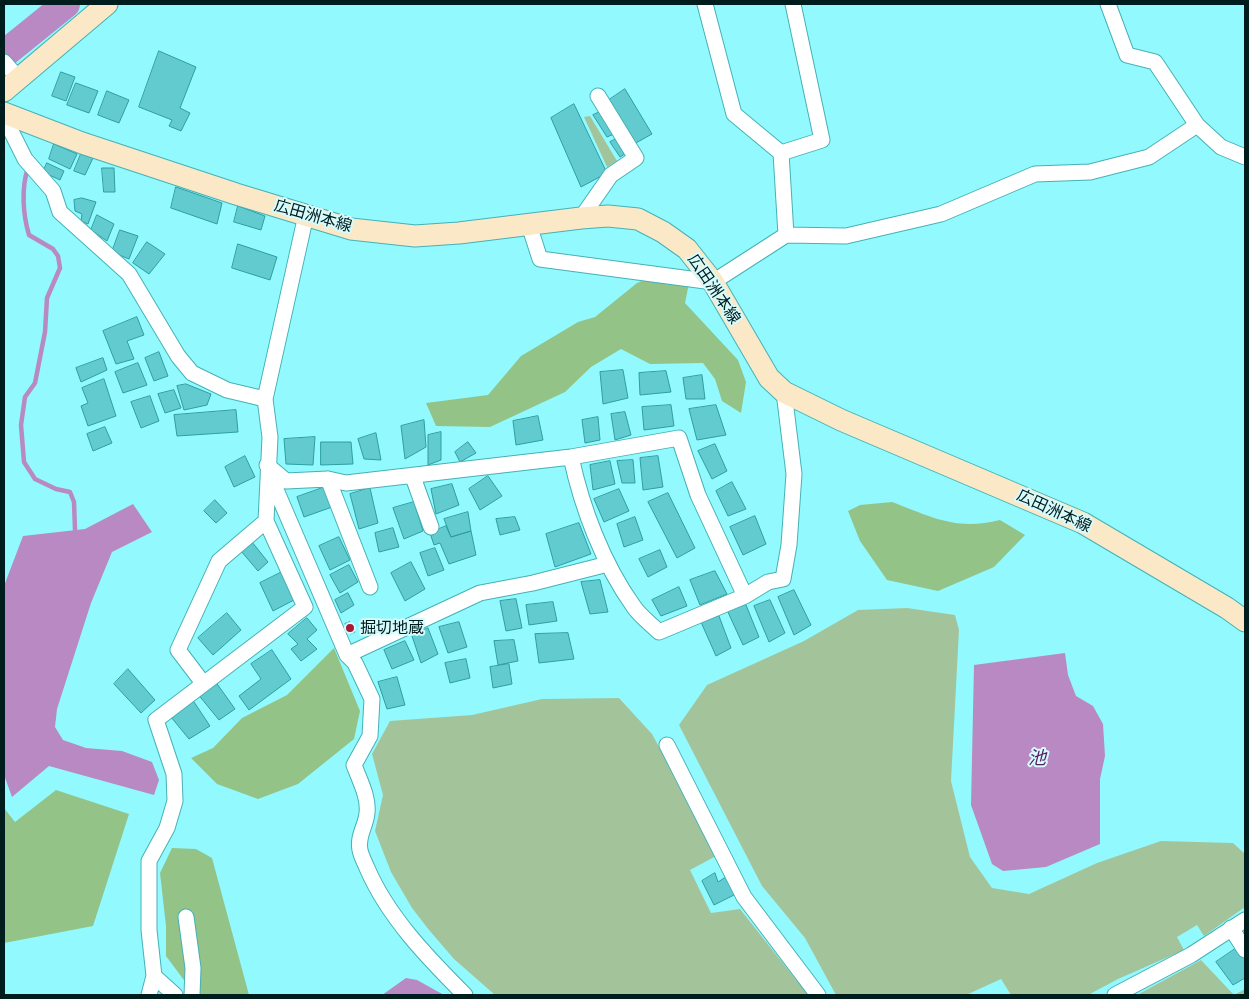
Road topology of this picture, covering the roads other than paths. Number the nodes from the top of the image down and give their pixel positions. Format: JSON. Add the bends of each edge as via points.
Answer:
{"nodes":[{"id":1,"x":107,"y":4,"type":"edge"},
{"id":2,"x":705,"y":4,"type":"edge"},
{"id":3,"x":793,"y":4,"type":"edge"},
{"id":4,"x":1108,"y":4,"type":"edge"},
{"id":5,"x":10,"y":76,"type":"edge"},
{"id":6,"x":598,"y":96,"type":"dead end"},
{"id":7,"x":6,"y":114,"type":"edge"},
{"id":8,"x":1197,"y":125,"type":"junction"},
{"id":9,"x":781,"y":153,"type":"junction"},
{"id":10,"x":1245,"y":157,"type":"edge"},
{"id":11,"x":306,"y":215,"type":"junction"},
{"id":12,"x":581,"y":218,"type":"junction"},
{"id":13,"x":529,"y":224,"type":"junction"},
{"id":14,"x":786,"y":235,"type":"junction"},
{"id":15,"x":713,"y":282,"type":"junction"},
{"id":16,"x":784,"y":392,"type":"junction"},
{"id":17,"x":265,"y":399,"type":"junction"},
{"id":18,"x":571,"y":457,"type":"junction"},
{"id":19,"x":267,"y":465,"type":"junction"},
{"id":20,"x":413,"y":477,"type":"junction"},
{"id":21,"x":328,"y":479,"type":"junction"},
{"id":22,"x":266,"y":521,"type":"junction"},
{"id":23,"x":431,"y":527,"type":"dead end"},
{"id":24,"x":608,"y":564,"type":"junction"},
{"id":25,"x":370,"y":587,"type":"dead end"},
{"id":26,"x":745,"y":596,"type":"junction"},
{"id":27,"x":1245,"y":622,"type":"edge"},
{"id":28,"x":347,"y":655,"type":"junction"},
{"id":29,"x":203,"y":683,"type":"junction"},
{"id":30,"x":667,"y":745,"type":"dead end"},
{"id":31,"x":186,"y":917,"type":"dead end"},
{"id":32,"x":1245,"y":920,"type":"edge"},
{"id":33,"x":1231,"y":928,"type":"junction"},
{"id":34,"x":1245,"y":950,"type":"edge"},
{"id":35,"x":154,"y":976,"type":"junction"},
{"id":36,"x":149,"y":995,"type":"edge"},
{"id":37,"x":175,"y":995,"type":"edge"},
{"id":38,"x":192,"y":995,"type":"edge"},
{"id":39,"x":465,"y":995,"type":"edge"},
{"id":40,"x":818,"y":995,"type":"edge"},
{"id":41,"x":1115,"y":995,"type":"edge"}],
"edges":[{"from":1,"to":5,"type":"main road"},
{"from":2,"to":9,"type":"street","via":[[734,114]]},
{"from":3,"to":9,"type":"street","via":[[822,140]]},
{"from":4,"to":8,"type":"street","via":[[1127,55],[1155,62]]},
{"from":6,"to":12,"type":"street","via":[[636,158],[611,175]]},
{"from":7,"to":11,"type":"main road","name":"広田洲本線","via":[[82,143]]},
{"from":7,"to":17,"type":"street","via":[[24,159],[52,191],[60,212],[129,274],[178,356],[192,373],[226,390]]},
{"from":8,"to":10,"type":"street","via":[[1222,147]]},
{"from":8,"to":14,"type":"street","via":[[1149,157],[1090,172],[1035,174],[941,214],[846,236]]},
{"from":9,"to":14,"type":"street"},
{"from":11,"to":13,"type":"main road","name":"広田洲本線","via":[[351,229],[415,236]]},
{"from":11,"to":17,"type":"street"},
{"from":12,"to":13,"type":"main road","name":"広田洲本線"},
{"from":12,"to":15,"type":"main road","name":"広田洲本線","via":[[638,219],[687,249]]},
{"from":13,"to":15,"type":"street","via":[[540,259]]},
{"from":14,"to":15,"type":"street"},
{"from":15,"to":16,"type":"main road","name":"広田洲本線","via":[[769,378]]},
{"from":16,"to":26,"type":"street","via":[[794,474],[783,579],[768,582]]},
{"from":16,"to":27,"type":"main road","name":"広田洲本線","via":[[841,420],[1083,523],[1196,589]]},
{"from":17,"to":19,"type":"street","via":[[270,437]]},
{"from":18,"to":20,"type":"street"},
{"from":18,"to":24,"type":"street","via":[[577,486]]},
{"from":18,"to":26,"type":"street","via":[[679,438],[698,495]]},
{"from":19,"to":21,"type":"street","via":[[286,481]]},
{"from":19,"to":22,"type":"street"},
{"from":19,"to":28,"type":"street","via":[[273,488]]},
{"from":20,"to":21,"type":"street","via":[[346,484]]},
{"from":20,"to":23,"type":"street"},
{"from":21,"to":25,"type":"street"},
{"from":22,"to":29,"type":"street","via":[[219,561],[178,650]]},
{"from":22,"to":29,"type":"street","via":[[305,607]]},
{"from":24,"to":26,"type":"street","via":[[634,608],[659,632]]},
{"from":24,"to":28,"type":"street","via":[[480,593]]},
{"from":28,"to":39,"type":"street","via":[[372,699],[370,736],[354,765],[365,794],[367,812],[360,833],[360,850],[374,884],[390,910],[428,958]]},
{"from":29,"to":35,"type":"street","via":[[156,720],[174,774],[175,801],[167,828],[148,861],[148,930]]},
{"from":30,"to":40,"type":"street","via":[[744,897]]},
{"from":31,"to":38,"type":"street","via":[[193,968]]},
{"from":32,"to":33,"type":"street"},
{"from":33,"to":34,"type":"street"},
{"from":33,"to":41,"type":"street","via":[[1191,954]]},
{"from":35,"to":36,"type":"street"},
{"from":35,"to":37,"type":"street"}]}
